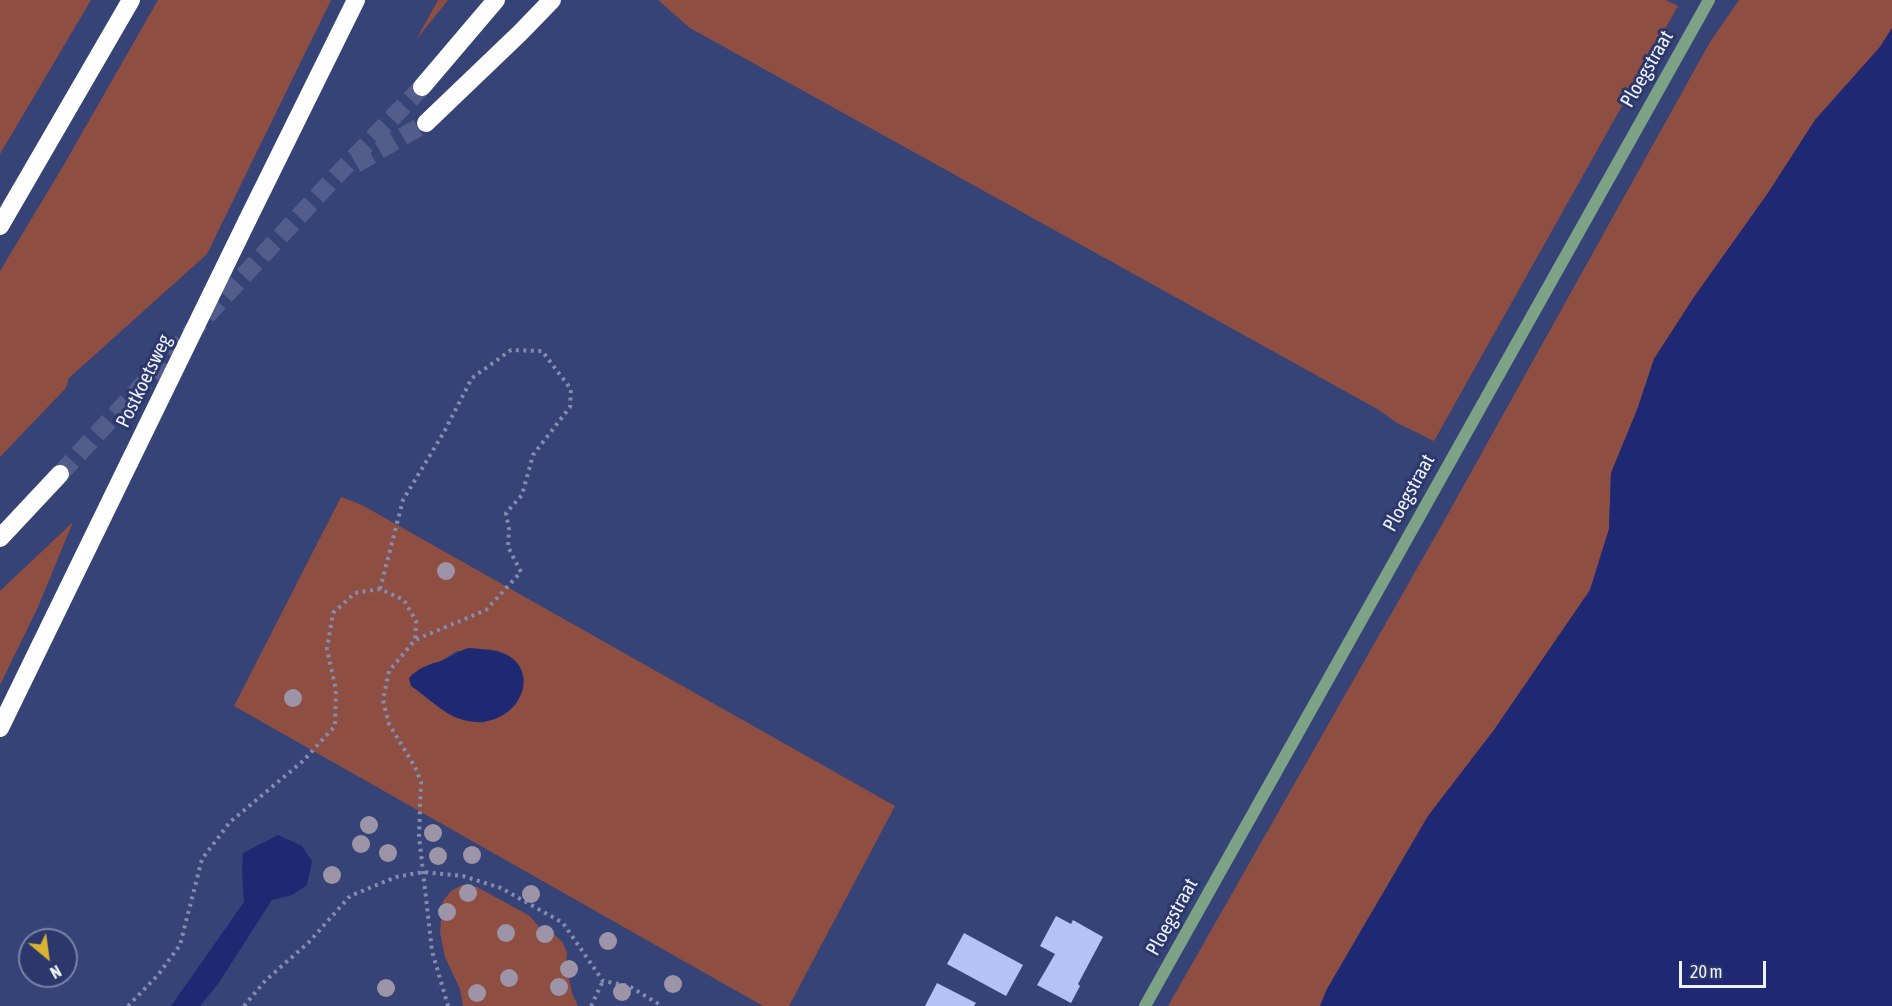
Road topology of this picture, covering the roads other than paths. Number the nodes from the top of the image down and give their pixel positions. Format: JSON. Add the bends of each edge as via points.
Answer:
{"nodes":[{"id":1,"x":130,"y":0,"type":"edge"},
{"id":2,"x":356,"y":0,"type":"edge"},
{"id":3,"x":367,"y":0,"type":"edge"},
{"id":4,"x":496,"y":0,"type":"edge"},
{"id":5,"x":552,"y":0,"type":"edge"},
{"id":6,"x":1709,"y":0,"type":"edge"},
{"id":7,"x":329,"y":54,"type":"junction"},
{"id":8,"x":422,"y":87,"type":"tunnel mouth"},
{"id":9,"x":426,"y":123,"type":"tunnel mouth"},
{"id":10,"x":0,"y":226,"type":"edge"},
{"id":11,"x":60,"y":474,"type":"tunnel mouth"},
{"id":12,"x":0,"y":538,"type":"edge"},
{"id":13,"x":0,"y":728,"type":"edge"},
{"id":14,"x":1145,"y":1006,"type":"edge"}],
"edges":[{"from":1,"to":10,"type":"highway"},
{"from":2,"to":7,"type":"highway","name":"Postkoetsweg"},
{"from":3,"to":7,"type":"highway","name":"Postkoetsweg"},
{"from":4,"to":8,"type":"highway"},
{"from":5,"to":9,"type":"highway"},
{"from":6,"to":14,"type":"street","name":"Ploegstraat"},
{"from":7,"to":13,"type":"highway","name":"Postkoetsweg","bridge":true},
{"from":11,"to":12,"type":"highway"}]}
